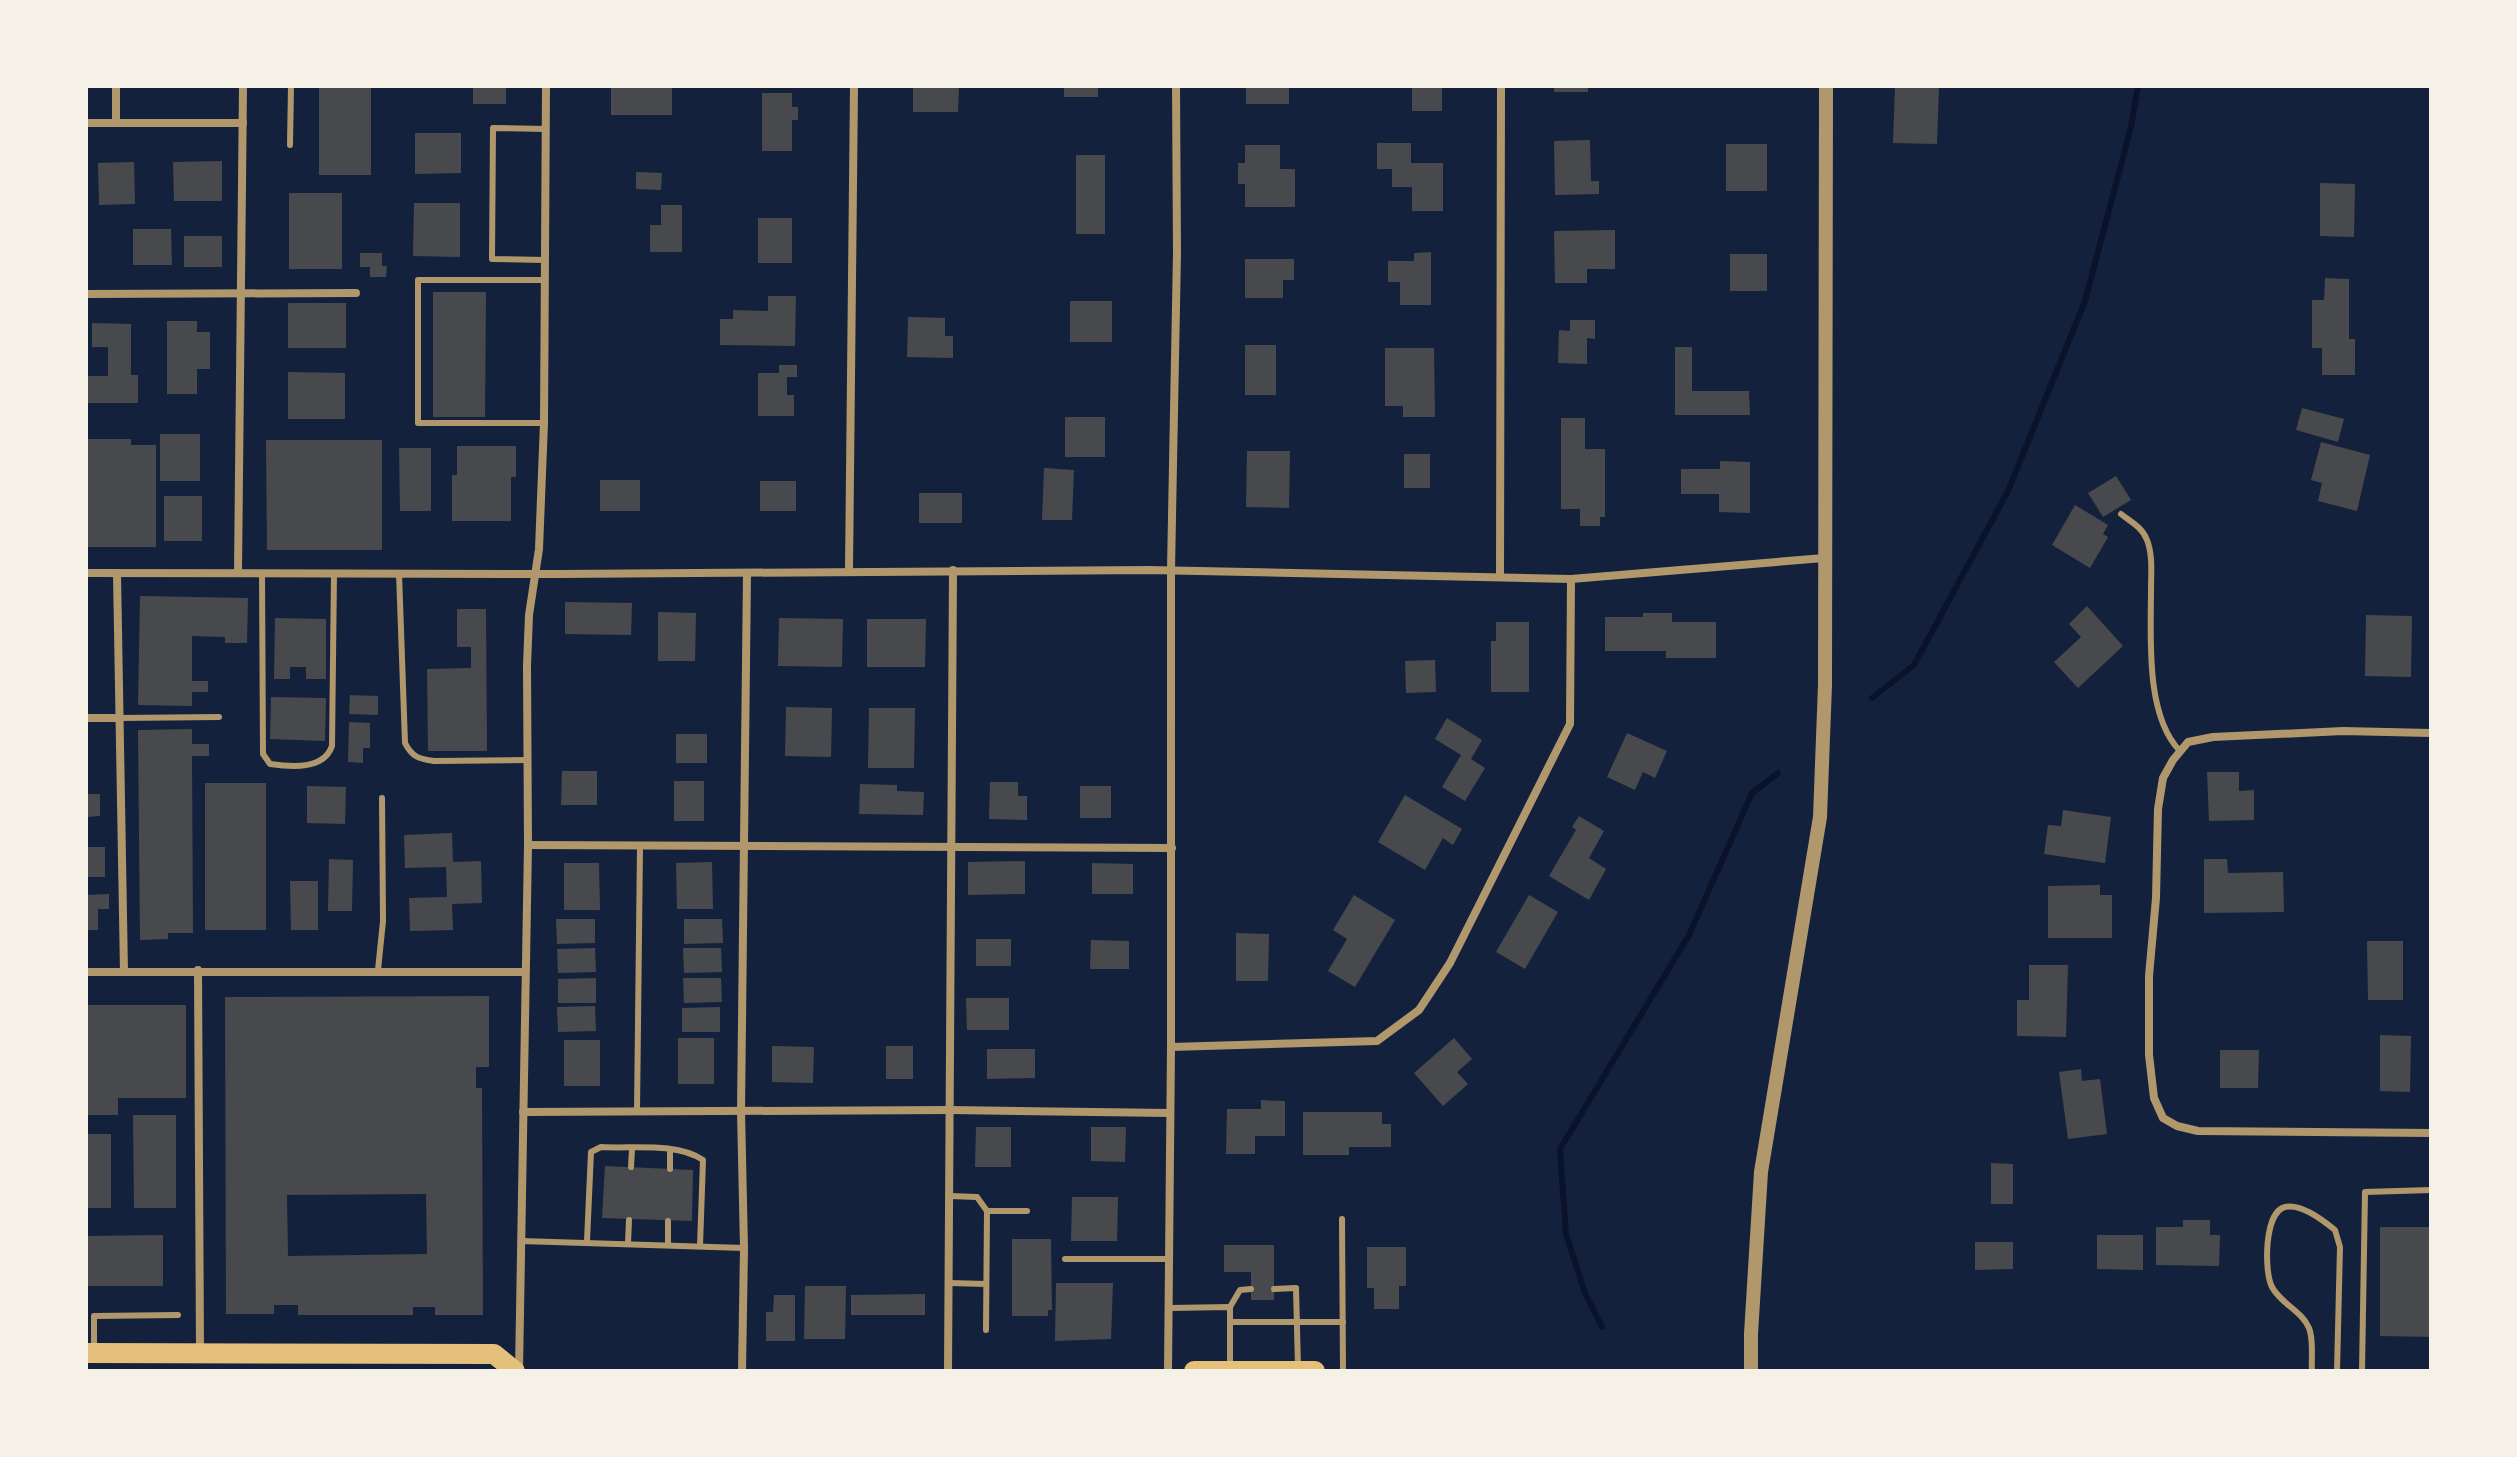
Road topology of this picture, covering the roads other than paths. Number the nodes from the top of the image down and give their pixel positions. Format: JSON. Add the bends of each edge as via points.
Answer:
{"nodes":[{"id":1,"x":116,"y":86,"type":"edge"},
{"id":2,"x":243,"y":86,"type":"edge"},
{"id":3,"x":291,"y":86,"type":"edge"},
{"id":4,"x":546,"y":86,"type":"edge"},
{"id":5,"x":854,"y":86,"type":"edge"},
{"id":6,"x":1176,"y":86,"type":"edge"},
{"id":7,"x":1501,"y":86,"type":"edge"},
{"id":8,"x":1826,"y":86,"type":"edge"},
{"id":9,"x":116,"y":122,"type":"junction"},
{"id":10,"x":86,"y":123,"type":"edge"},
{"id":11,"x":243,"y":123,"type":"junction"},
{"id":12,"x":546,"y":129,"type":"junction"},
{"id":13,"x":290,"y":145,"type":"dead end"},
{"id":14,"x":545,"y":260,"type":"junction"},
{"id":15,"x":545,"y":280,"type":"junction"},
{"id":16,"x":239,"y":293,"type":"junction"},
{"id":17,"x":356,"y":293,"type":"dead end"},
{"id":18,"x":86,"y":294,"type":"edge"},
{"id":19,"x":544,"y":423,"type":"junction"},
{"id":20,"x":2121,"y":514,"type":"dead end"},
{"id":21,"x":1824,"y":558,"type":"junction"},
{"id":22,"x":953,"y":570,"type":"junction"},
{"id":23,"x":1171,"y":570,"type":"junction"},
{"id":24,"x":849,"y":571,"type":"junction"},
{"id":25,"x":238,"y":572,"type":"junction"},
{"id":26,"x":86,"y":573,"type":"edge"},
{"id":27,"x":117,"y":573,"type":"junction"},
{"id":28,"x":262,"y":573,"type":"junction"},
{"id":29,"x":334,"y":573,"type":"junction"},
{"id":30,"x":399,"y":573,"type":"junction"},
{"id":31,"x":747,"y":573,"type":"junction"},
{"id":32,"x":535,"y":574,"type":"junction"},
{"id":33,"x":1500,"y":577,"type":"junction"},
{"id":34,"x":1571,"y":579,"type":"junction"},
{"id":35,"x":219,"y":717,"type":"dead end"},
{"id":36,"x":86,"y":718,"type":"edge"},
{"id":37,"x":119,"y":718,"type":"junction"},
{"id":38,"x":2431,"y":733,"type":"edge"},
{"id":39,"x":2180,"y":751,"type":"junction"},
{"id":40,"x":527,"y":760,"type":"junction"},
{"id":41,"x":382,"y":798,"type":"dead end"},
{"id":42,"x":528,"y":845,"type":"junction"},
{"id":43,"x":640,"y":846,"type":"junction"},
{"id":44,"x":745,"y":846,"type":"junction"},
{"id":45,"x":953,"y":846,"type":"junction"},
{"id":46,"x":1172,"y":848,"type":"junction"},
{"id":47,"x":198,"y":970,"type":"junction"},
{"id":48,"x":378,"y":970,"type":"junction"},
{"id":49,"x":86,"y":972,"type":"edge"},
{"id":50,"x":124,"y":972,"type":"junction"},
{"id":51,"x":524,"y":972,"type":"junction"},
{"id":52,"x":1171,"y":1047,"type":"junction"},
{"id":53,"x":951,"y":1110,"type":"junction"},
{"id":54,"x":741,"y":1111,"type":"junction"},
{"id":55,"x":523,"y":1112,"type":"junction"},
{"id":56,"x":637,"y":1112,"type":"junction"},
{"id":57,"x":1170,"y":1113,"type":"junction"},
{"id":58,"x":2431,"y":1133,"type":"edge"},
{"id":59,"x":632,"y":1149,"type":"junction"},
{"id":60,"x":670,"y":1150,"type":"junction"},
{"id":61,"x":631,"y":1167,"type":"dead end"},
{"id":62,"x":670,"y":1169,"type":"dead end"},
{"id":63,"x":2431,"y":1190,"type":"edge"},
{"id":64,"x":950,"y":1196,"type":"junction"},
{"id":65,"x":987,"y":1211,"type":"junction"},
{"id":66,"x":1027,"y":1211,"type":"dead end"},
{"id":67,"x":1342,"y":1219,"type":"dead end"},
{"id":68,"x":629,"y":1220,"type":"dead end"},
{"id":69,"x":668,"y":1221,"type":"dead end"},
{"id":70,"x":521,"y":1241,"type":"junction"},
{"id":71,"x":587,"y":1241,"type":"junction"},
{"id":72,"x":628,"y":1243,"type":"junction"},
{"id":73,"x":668,"y":1245,"type":"junction"},
{"id":74,"x":700,"y":1246,"type":"junction"},
{"id":75,"x":744,"y":1248,"type":"junction"},
{"id":76,"x":1065,"y":1259,"type":"dead end"},
{"id":77,"x":1170,"y":1259,"type":"junction"},
{"id":78,"x":949,"y":1283,"type":"junction"},
{"id":79,"x":986,"y":1284,"type":"junction"},
{"id":80,"x":1251,"y":1289,"type":"dead end"},
{"id":81,"x":1274,"y":1289,"type":"dead end"},
{"id":82,"x":1230,"y":1307,"type":"junction"},
{"id":83,"x":1170,"y":1308,"type":"junction"},
{"id":84,"x":178,"y":1315,"type":"dead end"},
{"id":85,"x":1230,"y":1322,"type":"junction"},
{"id":86,"x":1343,"y":1322,"type":"junction"},
{"id":87,"x":1296,"y":1323,"type":"junction"},
{"id":88,"x":986,"y":1330,"type":"dead end"},
{"id":89,"x":90,"y":1353,"type":"edge"},
{"id":90,"x":200,"y":1353,"type":"junction"},
{"id":91,"x":517,"y":1371,"type":"edge"},
{"id":92,"x":742,"y":1371,"type":"edge"},
{"id":93,"x":948,"y":1371,"type":"edge"},
{"id":94,"x":1168,"y":1371,"type":"edge"},
{"id":95,"x":1194,"y":1371,"type":"edge"},
{"id":96,"x":1230,"y":1371,"type":"edge"},
{"id":97,"x":1298,"y":1371,"type":"edge"},
{"id":98,"x":1315,"y":1371,"type":"edge"},
{"id":99,"x":1343,"y":1371,"type":"edge"},
{"id":100,"x":1751,"y":1371,"type":"edge"},
{"id":101,"x":2312,"y":1371,"type":"edge"},
{"id":102,"x":2337,"y":1371,"type":"edge"},
{"id":103,"x":2362,"y":1371,"type":"edge"}],
"edges":[{"from":1,"to":9,"type":"street"},
{"from":2,"to":11,"type":"street"},
{"from":3,"to":13,"type":"lane"},
{"from":4,"to":12,"type":"street"},
{"from":5,"to":24,"type":"street"},
{"from":6,"to":23,"type":"street"},
{"from":7,"to":33,"type":"street"},
{"from":8,"to":21,"type":"street"},
{"from":9,"to":10,"type":"street"},
{"from":9,"to":11,"type":"street"},
{"from":11,"to":16,"type":"street"},
{"from":12,"to":14,"type":"street"},
{"from":12,"to":14,"type":"lane","via":[[493,128],[492,259]]},
{"from":14,"to":15,"type":"street"},
{"from":15,"to":19,"type":"street"},
{"from":15,"to":19,"type":"lane","via":[[418,280],[418,423]]},
{"from":16,"to":17,"type":"street"},
{"from":16,"to":18,"type":"street"},
{"from":16,"to":25,"type":"street"},
{"from":19,"to":32,"type":"street"},
{"from":20,"to":39,"type":"lane","via":[[2140,527],[2148,541],[2152,670],[2156,696]]},
{"from":21,"to":34,"type":"street"},
{"from":21,"to":100,"type":"street","via":[[1820,817],[1761,1172]]},
{"from":22,"to":23,"type":"street"},
{"from":22,"to":24,"type":"street"},
{"from":22,"to":45,"type":"street"},
{"from":23,"to":33,"type":"street"},
{"from":23,"to":46,"type":"street"},
{"from":24,"to":31,"type":"street"},
{"from":25,"to":27,"type":"street"},
{"from":25,"to":28,"type":"street"},
{"from":26,"to":27,"type":"street"},
{"from":27,"to":37,"type":"street"},
{"from":28,"to":29,"type":"street"},
{"from":28,"to":29,"type":"lane","via":[[263,754],[270,764],[294,766],[327,757],[332,746]]},
{"from":29,"to":30,"type":"street"},
{"from":30,"to":32,"type":"street"},
{"from":30,"to":40,"type":"lane","via":[[405,743],[411,755],[434,761]]},
{"from":31,"to":32,"type":"street"},
{"from":31,"to":44,"type":"street"},
{"from":32,"to":40,"type":"street","via":[[529,615]]},
{"from":33,"to":34,"type":"street"},
{"from":34,"to":52,"type":"street","via":[[1570,724],[1450,963],[1419,1010],[1377,1041]]},
{"from":35,"to":37,"type":"lane"},
{"from":36,"to":37,"type":"street"},
{"from":37,"to":50,"type":"street"},
{"from":38,"to":39,"type":"street","via":[[2213,737],[2188,742]]},
{"from":39,"to":58,"type":"street","via":[[2163,778],[2158,809],[2149,976],[2149,1055],[2154,1098],[2163,1118],[2198,1131]]},
{"from":40,"to":42,"type":"street"},
{"from":41,"to":48,"type":"lane"},
{"from":42,"to":43,"type":"street"},
{"from":42,"to":51,"type":"street"},
{"from":43,"to":44,"type":"street"},
{"from":43,"to":56,"type":"lane"},
{"from":44,"to":45,"type":"street"},
{"from":44,"to":54,"type":"street"},
{"from":45,"to":46,"type":"street"},
{"from":45,"to":53,"type":"street"},
{"from":46,"to":52,"type":"street"},
{"from":47,"to":48,"type":"street"},
{"from":47,"to":50,"type":"street"},
{"from":47,"to":90,"type":"street"},
{"from":48,"to":51,"type":"street"},
{"from":49,"to":50,"type":"street"},
{"from":51,"to":55,"type":"street"},
{"from":52,"to":57,"type":"street"},
{"from":53,"to":54,"type":"street"},
{"from":53,"to":57,"type":"street"},
{"from":53,"to":64,"type":"street"},
{"from":54,"to":56,"type":"street"},
{"from":54,"to":75,"type":"street"},
{"from":55,"to":56,"type":"street"},
{"from":55,"to":70,"type":"street"},
{"from":57,"to":77,"type":"street"},
{"from":59,"to":60,"type":"lane"},
{"from":59,"to":61,"type":"lane"},
{"from":59,"to":71,"type":"lane","via":[[601,1147],[591,1152]]},
{"from":60,"to":62,"type":"lane"},
{"from":60,"to":74,"type":"lane","via":[[689,1151],[703,1160]]},
{"from":63,"to":103,"type":"lane","via":[[2365,1192]]},
{"from":64,"to":65,"type":"lane","via":[[977,1197]]},
{"from":64,"to":78,"type":"street"},
{"from":65,"to":66,"type":"lane"},
{"from":65,"to":79,"type":"lane"},
{"from":67,"to":86,"type":"lane"},
{"from":68,"to":72,"type":"lane"},
{"from":69,"to":73,"type":"lane"},
{"from":70,"to":71,"type":"lane"},
{"from":70,"to":91,"type":"street"},
{"from":71,"to":72,"type":"lane"},
{"from":72,"to":73,"type":"lane"},
{"from":73,"to":74,"type":"lane"},
{"from":74,"to":75,"type":"lane"},
{"from":75,"to":92,"type":"street"},
{"from":76,"to":77,"type":"lane"},
{"from":77,"to":83,"type":"street"},
{"from":78,"to":79,"type":"lane"},
{"from":78,"to":93,"type":"street"},
{"from":79,"to":88,"type":"lane"},
{"from":80,"to":82,"type":"lane","via":[[1240,1290]]},
{"from":81,"to":87,"type":"lane","via":[[1296,1288]]},
{"from":82,"to":83,"type":"lane"},
{"from":82,"to":85,"type":"lane"},
{"from":83,"to":94,"type":"street"},
{"from":84,"to":89,"type":"lane","via":[[94,1316]]},
{"from":85,"to":87,"type":"lane"},
{"from":85,"to":96,"type":"lane"},
{"from":86,"to":87,"type":"lane"},
{"from":86,"to":99,"type":"lane"},
{"from":87,"to":97,"type":"lane"},
{"from":89,"to":90,"type":"main road"},
{"from":90,"to":91,"type":"main road","via":[[494,1354]]},
{"from":95,"to":96,"type":"main road"},
{"from":96,"to":97,"type":"main road"},
{"from":97,"to":98,"type":"main road"},
{"from":101,"to":102,"type":"lane","via":[[2311,1331],[2270,1284],[2266,1256],[2271,1227],[2286,1206],[2300,1208],[2335,1230],[2340,1247]]}]}
